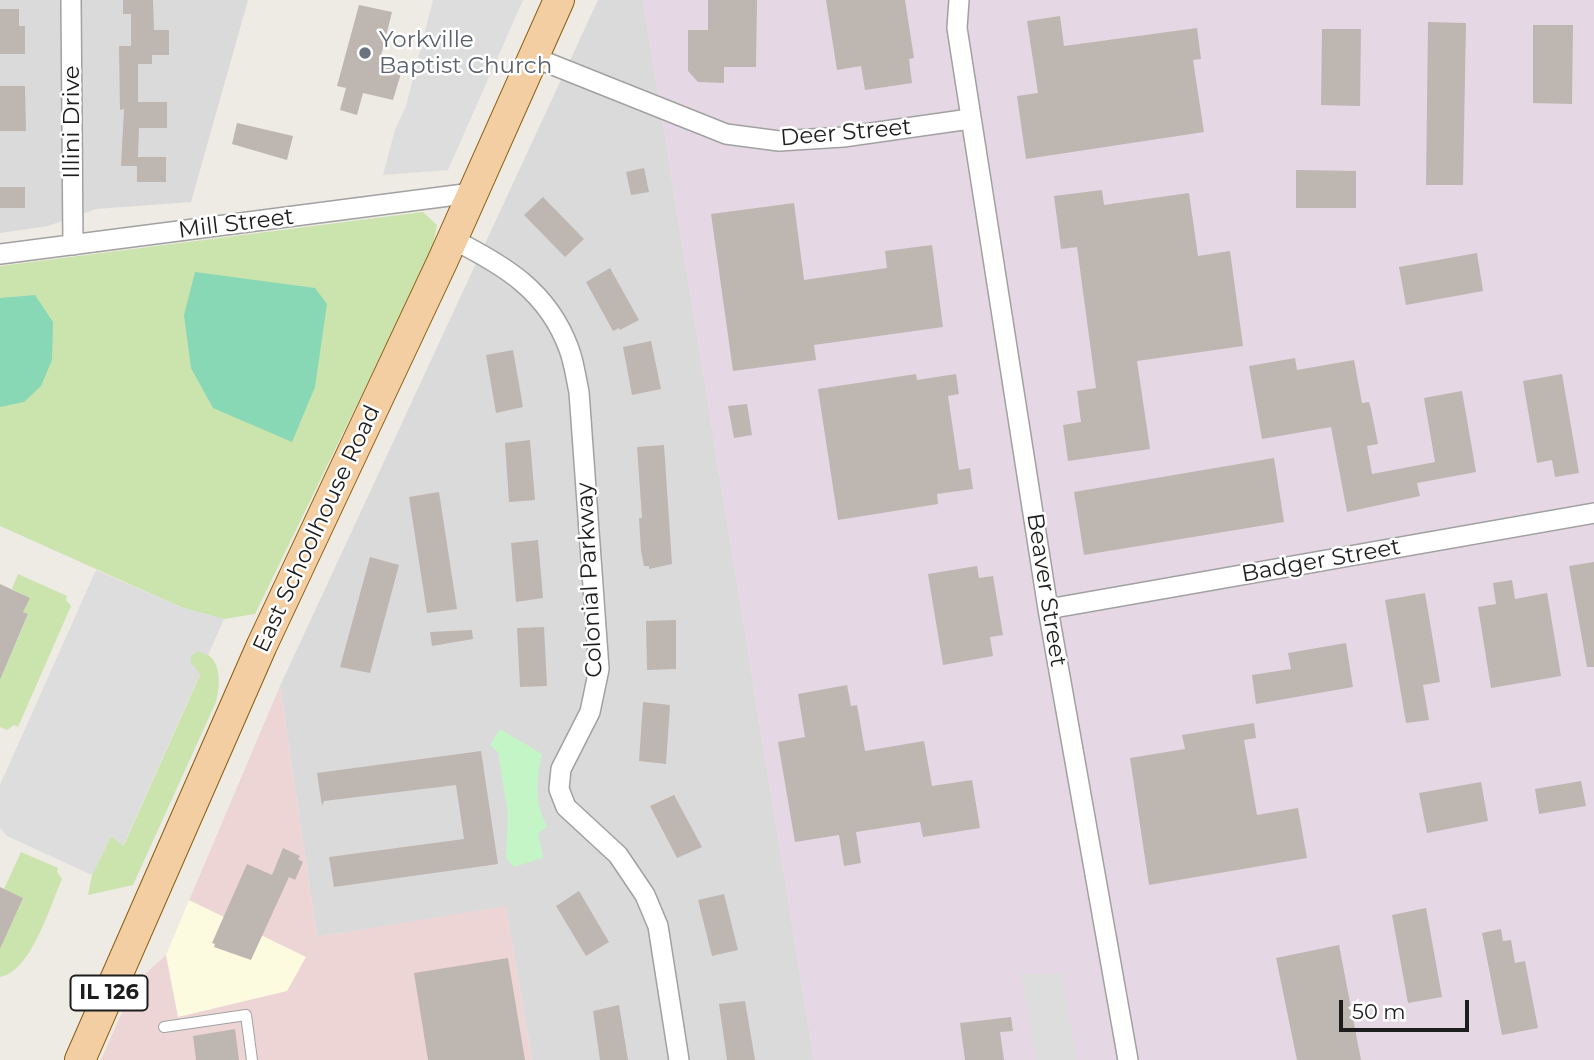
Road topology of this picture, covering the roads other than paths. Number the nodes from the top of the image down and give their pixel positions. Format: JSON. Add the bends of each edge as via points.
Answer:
{"nodes":[{"id":1,"x":71,"y":0,"type":"edge"},
{"id":2,"x":559,"y":0,"type":"edge"},
{"id":3,"x":959,"y":0,"type":"edge"},
{"id":4,"x":533,"y":57,"type":"junction"},
{"id":5,"x":970,"y":119,"type":"junction"},
{"id":6,"x":472,"y":193,"type":"junction"},
{"id":7,"x":452,"y":239,"type":"junction"},
{"id":8,"x":73,"y":244,"type":"junction"},
{"id":9,"x":0,"y":254,"type":"edge"},
{"id":10,"x":1594,"y":513,"type":"edge"},
{"id":11,"x":1048,"y":609,"type":"junction"},
{"id":12,"x":164,"y":1027,"type":"dead end"},
{"id":13,"x":80,"y":1060,"type":"edge"},
{"id":14,"x":252,"y":1060,"type":"edge"},
{"id":15,"x":679,"y":1060,"type":"edge"},
{"id":16,"x":1128,"y":1060,"type":"edge"}],
"edges":[{"from":1,"to":8,"type":"street","name":"Illini Drive"},
{"from":2,"to":4,"type":"main road","name":"East Schoolhouse Road"},
{"from":3,"to":5,"type":"street","via":[[957,27]]},
{"from":4,"to":5,"type":"street","name":"Deer Street","via":[[726,134],[779,141]]},
{"from":4,"to":6,"type":"main road","name":"East Schoolhouse Road"},
{"from":5,"to":11,"type":"street","name":"Beaver Street"},
{"from":6,"to":7,"type":"main road","name":"East Schoolhouse Road"},
{"from":6,"to":8,"type":"street","name":"Mill Street"},
{"from":7,"to":13,"type":"main road","name":"East Schoolhouse Road","number":"IL 126","via":[[262,645]]},
{"from":7,"to":15,"type":"street","name":"Colonial Parkway","via":[[521,277],[550,313],[569,349],[579,392],[598,669],[590,712],[561,769],[559,789],[566,807],[618,855],[645,895],[658,926]]},
{"from":8,"to":9,"type":"street","name":"Mill Street"},
{"from":10,"to":11,"type":"street","name":"Badger Street"},
{"from":11,"to":16,"type":"street","name":"Beaver Street"},
{"from":12,"to":14,"type":"lane","via":[[246,1015]]}]}
